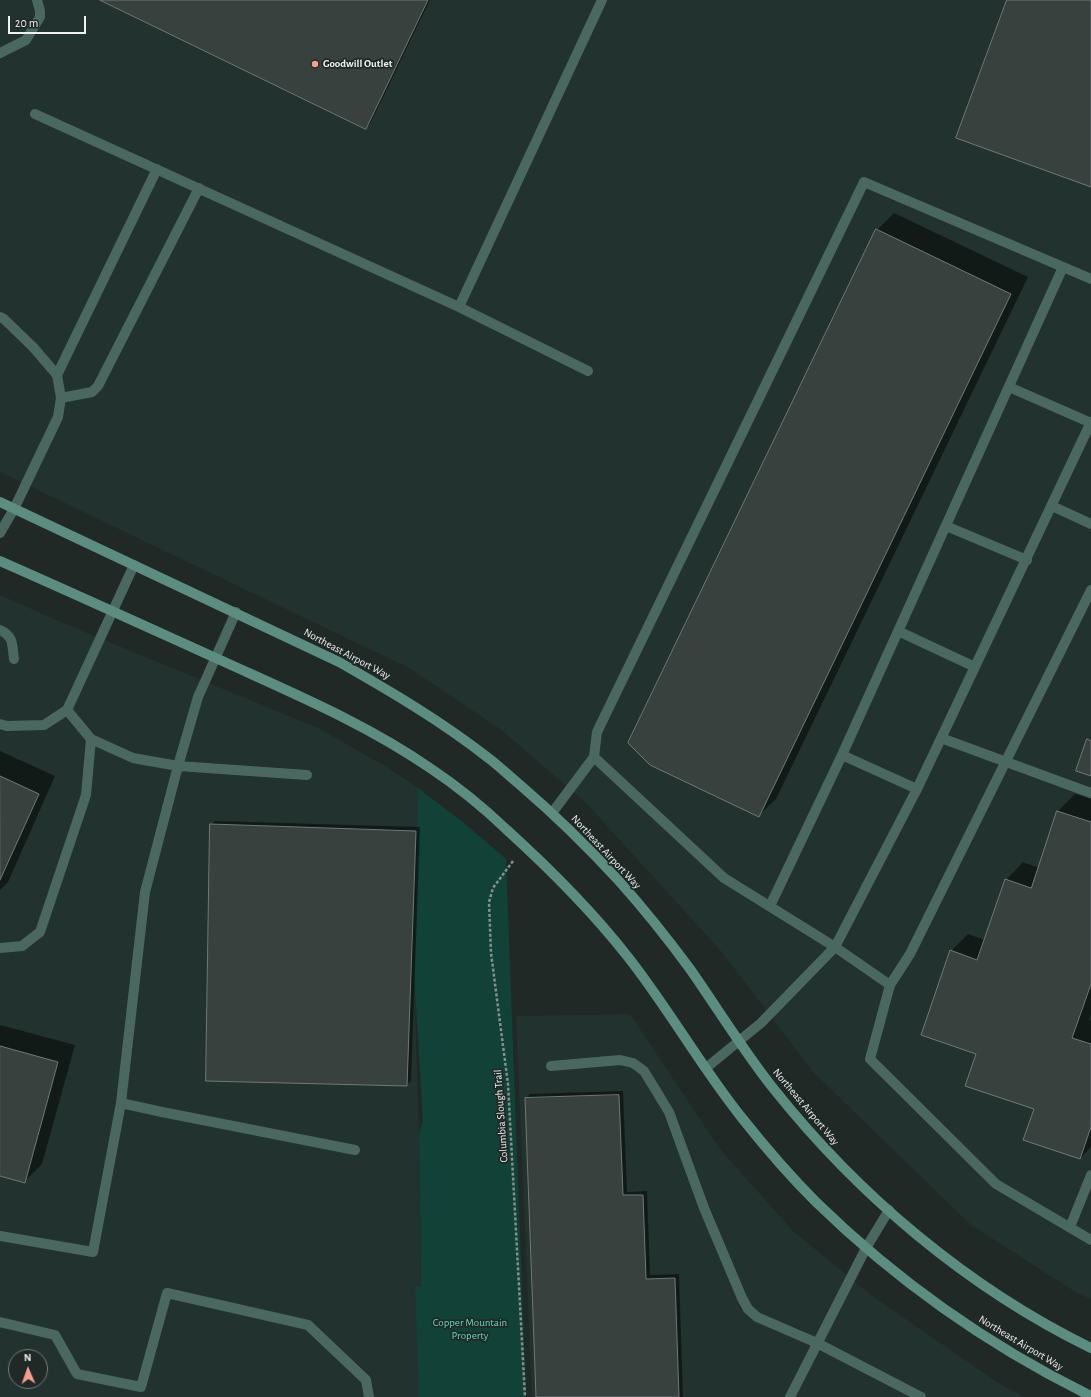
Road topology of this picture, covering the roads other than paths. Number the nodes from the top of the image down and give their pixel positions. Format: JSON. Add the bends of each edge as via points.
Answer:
{"nodes":[{"id":1,"x":37,"y":0,"type":"edge"},
{"id":2,"x":602,"y":0,"type":"edge"},
{"id":3,"x":0,"y":53,"type":"edge"},
{"id":4,"x":35,"y":114,"type":"dead end"},
{"id":5,"x":157,"y":169,"type":"junction"},
{"id":6,"x":199,"y":188,"type":"junction"},
{"id":7,"x":1063,"y":267,"type":"junction"},
{"id":8,"x":1091,"y":279,"type":"edge"},
{"id":9,"x":459,"y":307,"type":"junction"},
{"id":10,"x":0,"y":317,"type":"edge"},
{"id":11,"x":588,"y":371,"type":"dead end"},
{"id":12,"x":57,"y":375,"type":"junction"},
{"id":13,"x":1009,"y":387,"type":"junction"},
{"id":14,"x":61,"y":398,"type":"junction"},
{"id":15,"x":1091,"y":422,"type":"edge"},
{"id":16,"x":0,"y":502,"type":"edge"},
{"id":17,"x":1052,"y":506,"type":"junction"},
{"id":18,"x":14,"y":509,"type":"junction"},
{"id":19,"x":1091,"y":524,"type":"edge"},
{"id":20,"x":946,"y":526,"type":"junction"},
{"id":21,"x":0,"y":533,"type":"edge"},
{"id":22,"x":0,"y":560,"type":"edge"},
{"id":23,"x":1027,"y":560,"type":"junction"},
{"id":24,"x":134,"y":565,"type":"junction"},
{"id":25,"x":1091,"y":590,"type":"edge"},
{"id":26,"x":112,"y":611,"type":"junction"},
{"id":27,"x":236,"y":612,"type":"junction"},
{"id":28,"x":0,"y":630,"type":"edge"},
{"id":29,"x":898,"y":631,"type":"junction"},
{"id":30,"x":216,"y":658,"type":"junction"},
{"id":31,"x":14,"y":659,"type":"dead end"},
{"id":32,"x":975,"y":667,"type":"junction"},
{"id":33,"x":67,"y":710,"type":"junction"},
{"id":34,"x":0,"y":724,"type":"edge"},
{"id":35,"x":941,"y":738,"type":"junction"},
{"id":36,"x":91,"y":739,"type":"junction"},
{"id":37,"x":842,"y":755,"type":"junction"},
{"id":38,"x":594,"y":757,"type":"junction"},
{"id":39,"x":1006,"y":762,"type":"junction"},
{"id":40,"x":178,"y":766,"type":"junction"},
{"id":41,"x":307,"y":775,"type":"dead end"},
{"id":42,"x":917,"y":789,"type":"junction"},
{"id":43,"x":1091,"y":793,"type":"edge"},
{"id":44,"x":552,"y":812,"type":"junction"},
{"id":45,"x":770,"y":906,"type":"junction"},
{"id":46,"x":835,"y":947,"type":"junction"},
{"id":47,"x":0,"y":948,"type":"edge"},
{"id":48,"x":890,"y":985,"type":"junction"},
{"id":49,"x":739,"y":1041,"type":"junction"},
{"id":50,"x":551,"y":1066,"type":"dead end"},
{"id":51,"x":706,"y":1068,"type":"junction"},
{"id":52,"x":121,"y":1103,"type":"junction"},
{"id":53,"x":355,"y":1150,"type":"dead end"},
{"id":54,"x":1091,"y":1175,"type":"edge"},
{"id":55,"x":889,"y":1210,"type":"junction"},
{"id":56,"x":1070,"y":1227,"type":"junction"},
{"id":57,"x":0,"y":1236,"type":"edge"},
{"id":58,"x":1091,"y":1240,"type":"edge"},
{"id":59,"x":866,"y":1248,"type":"junction"},
{"id":60,"x":0,"y":1322,"type":"edge"},
{"id":61,"x":817,"y":1343,"type":"junction"},
{"id":62,"x":1091,"y":1348,"type":"edge"},
{"id":63,"x":1091,"y":1396,"type":"edge"},
{"id":64,"x":369,"y":1397,"type":"edge"},
{"id":65,"x":790,"y":1397,"type":"edge"},
{"id":66,"x":921,"y":1397,"type":"edge"}],
"edges":[{"from":1,"to":3,"type":"lane","via":[[40,17],[26,40]]},
{"from":2,"to":9,"type":"lane"},
{"from":4,"to":5,"type":"lane"},
{"from":5,"to":6,"type":"lane"},
{"from":5,"to":12,"type":"lane"},
{"from":6,"to":9,"type":"lane"},
{"from":6,"to":14,"type":"lane","via":[[98,386],[92,392]]},
{"from":7,"to":8,"type":"lane"},
{"from":7,"to":13,"type":"lane"},
{"from":7,"to":38,"type":"lane","via":[[864,182],[597,732]]},
{"from":9,"to":11,"type":"lane"},
{"from":10,"to":12,"type":"lane","via":[[33,347]]},
{"from":12,"to":14,"type":"lane"},
{"from":13,"to":15,"type":"lane"},
{"from":13,"to":20,"type":"lane"},
{"from":14,"to":18,"type":"lane","via":[[58,417]]},
{"from":15,"to":17,"type":"lane"},
{"from":16,"to":18,"type":"main road","name":"Northeast Airport Way"},
{"from":17,"to":19,"type":"lane"},
{"from":17,"to":23,"type":"lane"},
{"from":18,"to":21,"type":"lane"},
{"from":18,"to":24,"type":"main road","name":"Northeast Airport Way"},
{"from":20,"to":23,"type":"lane"},
{"from":20,"to":29,"type":"lane"},
{"from":22,"to":26,"type":"main road","name":"Northeast Airport Way"},
{"from":23,"to":32,"type":"lane"},
{"from":24,"to":26,"type":"lane"},
{"from":24,"to":27,"type":"main road","name":"Northeast Airport Way"},
{"from":25,"to":39,"type":"lane"},
{"from":26,"to":30,"type":"main road","name":"Northeast Airport Way"},
{"from":26,"to":33,"type":"lane"},
{"from":27,"to":30,"type":"lane"},
{"from":27,"to":44,"type":"main road","name":"Northeast Airport Way","via":[[339,662],[389,690],[489,758]]},
{"from":28,"to":31,"type":"lane","via":[[10,636]]},
{"from":29,"to":32,"type":"lane"},
{"from":29,"to":37,"type":"lane"},
{"from":30,"to":40,"type":"lane","via":[[198,697]]},
{"from":30,"to":51,"type":"main road","name":"Northeast Airport Way","via":[[316,703],[385,740],[431,769],[505,828],[552,872],[628,956]]},
{"from":32,"to":35,"type":"lane"},
{"from":33,"to":34,"type":"lane","via":[[44,725]]},
{"from":33,"to":36,"type":"lane"},
{"from":35,"to":39,"type":"lane"},
{"from":35,"to":42,"type":"lane"},
{"from":36,"to":40,"type":"lane","via":[[133,758]]},
{"from":36,"to":47,"type":"lane","via":[[86,795],[40,932],[22,946]]},
{"from":37,"to":42,"type":"lane"},
{"from":37,"to":45,"type":"lane"},
{"from":38,"to":44,"type":"lane"},
{"from":38,"to":45,"type":"lane","via":[[724,878]]},
{"from":39,"to":43,"type":"lane"},
{"from":39,"to":48,"type":"lane","via":[[910,954]]},
{"from":40,"to":41,"type":"lane"},
{"from":40,"to":52,"type":"lane","via":[[145,892]]},
{"from":42,"to":46,"type":"lane"},
{"from":44,"to":49,"type":"main road","name":"Northeast Airport Way","via":[[621,883],[656,924]]},
{"from":45,"to":46,"type":"lane"},
{"from":46,"to":48,"type":"lane"},
{"from":46,"to":49,"type":"lane","via":[[761,1023]]},
{"from":48,"to":56,"type":"lane","via":[[870,1059],[996,1184]]},
{"from":49,"to":51,"type":"lane"},
{"from":49,"to":55,"type":"main road","name":"Northeast Airport Way","via":[[772,1087],[817,1141]]},
{"from":50,"to":61,"type":"lane","via":[[620,1060],[633,1063],[644,1071],[669,1112],[704,1208],[748,1309],[756,1317]]},
{"from":51,"to":59,"type":"main road","name":"Northeast Airport Way","via":[[777,1160],[815,1201]]},
{"from":52,"to":53,"type":"lane"},
{"from":52,"to":57,"type":"lane","via":[[93,1252]]},
{"from":54,"to":56,"type":"lane"},
{"from":55,"to":59,"type":"lane"},
{"from":55,"to":62,"type":"main road","name":"Northeast Airport Way","via":[[937,1252],[984,1285],[1028,1314]]},
{"from":56,"to":58,"type":"lane"},
{"from":59,"to":61,"type":"lane"},
{"from":59,"to":63,"type":"main road","name":"Northeast Airport Way","via":[[934,1300],[1015,1356]]},
{"from":60,"to":64,"type":"lane","via":[[55,1335],[76,1374],[141,1387],[167,1293],[308,1325],[366,1380]]},
{"from":61,"to":65,"type":"lane"},
{"from":61,"to":66,"type":"lane"}]}
